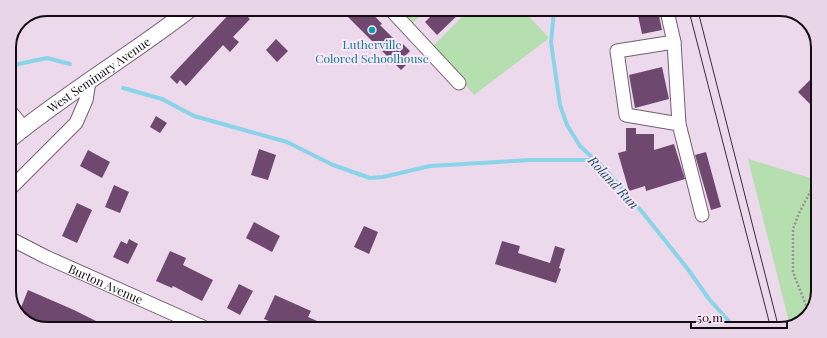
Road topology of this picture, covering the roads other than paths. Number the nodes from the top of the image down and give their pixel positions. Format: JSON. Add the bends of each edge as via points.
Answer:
{"nodes":[{"id":1,"x":181,"y":16,"type":"edge"},
{"id":2,"x":397,"y":16,"type":"edge"},
{"id":3,"x":668,"y":16,"type":"edge"},
{"id":4,"x":674,"y":42,"type":"junction"},
{"id":5,"x":89,"y":82,"type":"junction"},
{"id":6,"x":459,"y":83,"type":"dead end"},
{"id":7,"x":16,"y":118,"type":"edge"},
{"id":8,"x":679,"y":124,"type":"junction"},
{"id":9,"x":24,"y":128,"type":"junction"},
{"id":10,"x":16,"y":134,"type":"edge"},
{"id":11,"x":16,"y":183,"type":"edge"},
{"id":12,"x":702,"y":215,"type":"dead end"},
{"id":13,"x":16,"y":242,"type":"edge"},
{"id":14,"x":192,"y":322,"type":"edge"}],
"edges":[{"from":1,"to":5,"type":"main road","name":"West Seminary Avenue"},
{"from":2,"to":6,"type":"street"},
{"from":3,"to":4,"type":"street"},
{"from":4,"to":8,"type":"street"},
{"from":4,"to":8,"type":"street","via":[[617,51],[626,115]]},
{"from":5,"to":9,"type":"main road","name":"West Seminary Avenue"},
{"from":5,"to":11,"type":"street","via":[[86,100],[76,123]]},
{"from":7,"to":9,"type":"street"},
{"from":8,"to":12,"type":"street"},
{"from":9,"to":10,"type":"main road","name":"West Seminary Avenue"},
{"from":13,"to":14,"type":"street","name":"Burton Avenue"}]}
